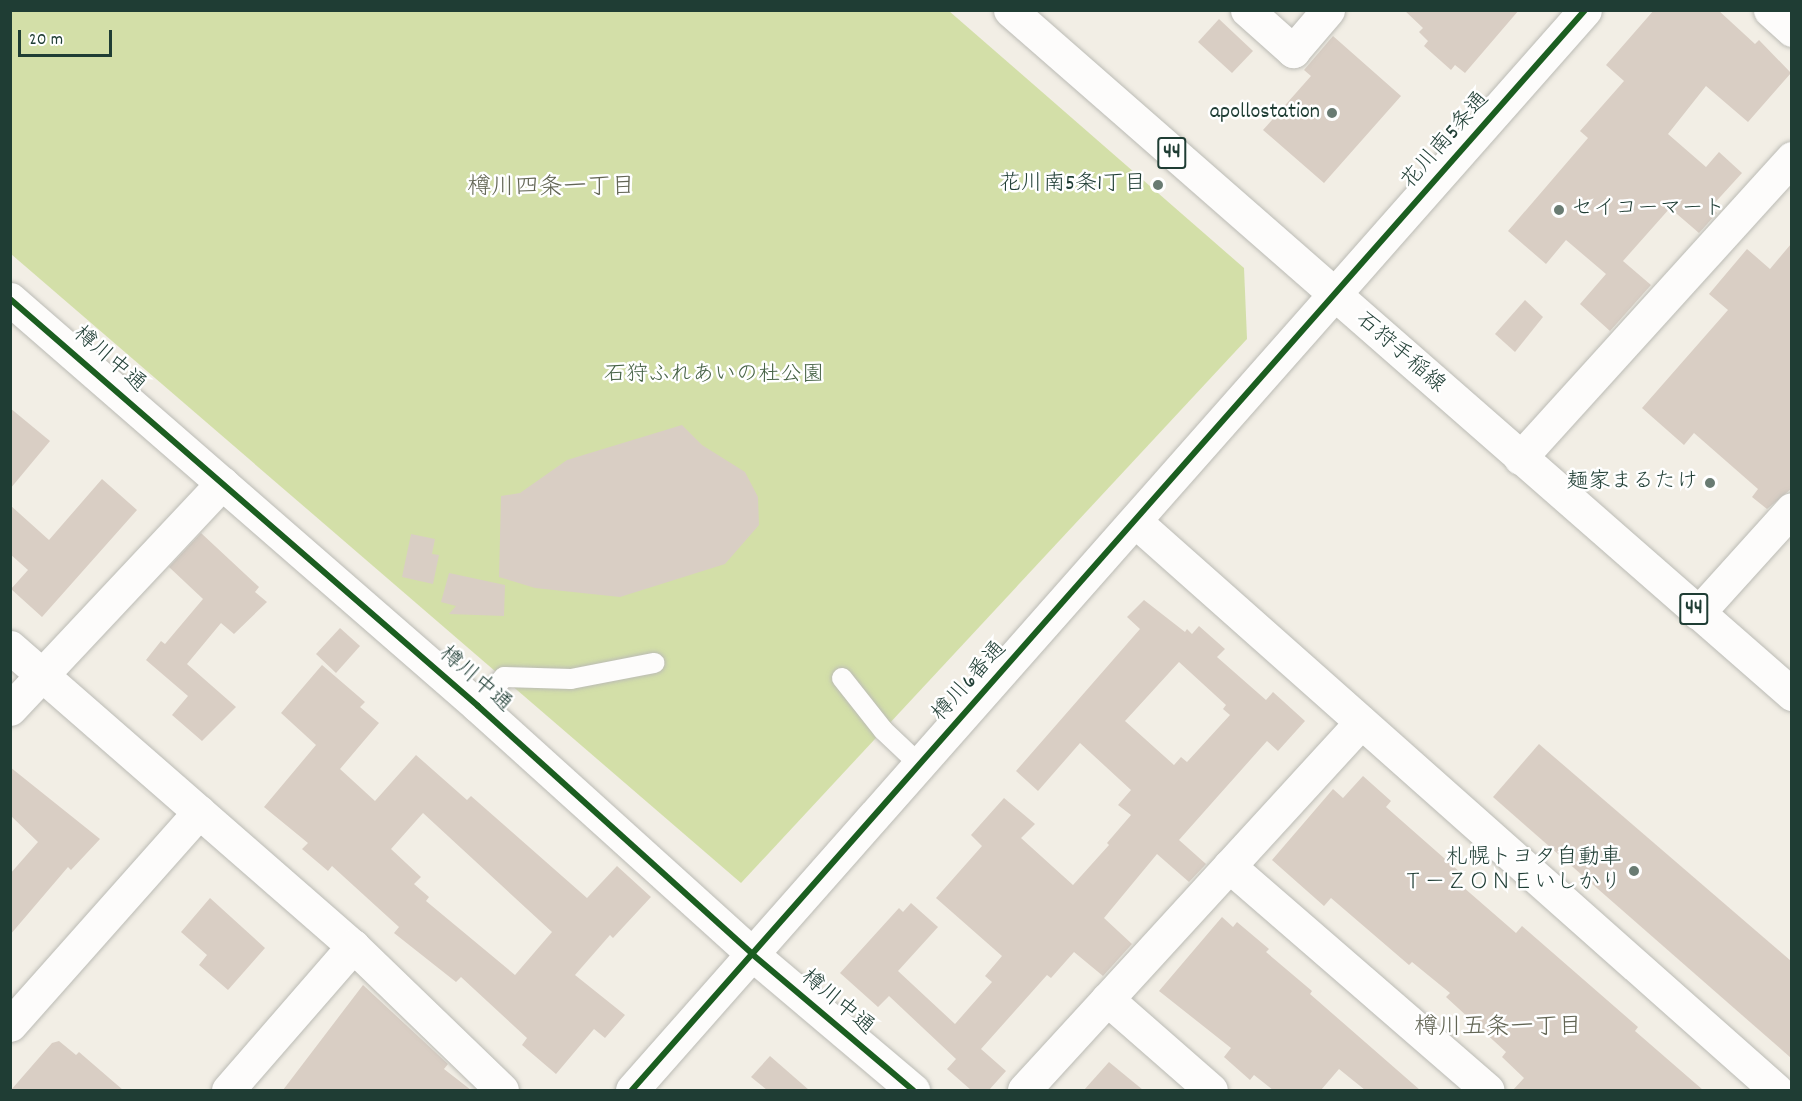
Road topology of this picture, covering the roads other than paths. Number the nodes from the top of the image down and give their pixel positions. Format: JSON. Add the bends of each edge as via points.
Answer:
{"nodes":[{"id":1,"x":1010,"y":10,"type":"edge"},
{"id":2,"x":1247,"y":10,"type":"edge"},
{"id":3,"x":1328,"y":10,"type":"edge"},
{"id":4,"x":1585,"y":10,"type":"edge"},
{"id":5,"x":1770,"y":10,"type":"edge"},
{"id":6,"x":1791,"y":30,"type":"edge"},
{"id":7,"x":1791,"y":158,"type":"edge"},
{"id":8,"x":1334,"y":296,"type":"junction"},
{"id":9,"x":10,"y":298,"type":"edge"},
{"id":10,"x":1520,"y":458,"type":"junction"},
{"id":11,"x":222,"y":483,"type":"junction"},
{"id":12,"x":1791,"y":509,"type":"edge"},
{"id":13,"x":1136,"y":522,"type":"junction"},
{"id":14,"x":1698,"y":612,"type":"junction"},
{"id":15,"x":10,"y":647,"type":"edge"},
{"id":16,"x":654,"y":663,"type":"dead end"},
{"id":17,"x":41,"y":674,"type":"junction"},
{"id":18,"x":842,"y":678,"type":"dead end"},
{"id":19,"x":1791,"y":694,"type":"edge"},
{"id":20,"x":478,"y":706,"type":"junction"},
{"id":21,"x":10,"y":709,"type":"edge"},
{"id":22,"x":1361,"y":722,"type":"junction"},
{"id":23,"x":920,"y":765,"type":"junction"},
{"id":24,"x":199,"y":812,"type":"junction"},
{"id":25,"x":1229,"y":866,"type":"junction"},
{"id":26,"x":353,"y":946,"type":"junction"},
{"id":27,"x":752,"y":954,"type":"junction"},
{"id":28,"x":1107,"y":999,"type":"junction"},
{"id":29,"x":10,"y":1026,"type":"edge"},
{"id":30,"x":228,"y":1090,"type":"edge"},
{"id":31,"x":502,"y":1090,"type":"edge"},
{"id":32,"x":632,"y":1090,"type":"edge"},
{"id":33,"x":913,"y":1090,"type":"edge"},
{"id":34,"x":1024,"y":1090,"type":"edge"},
{"id":35,"x":1210,"y":1090,"type":"edge"},
{"id":36,"x":1488,"y":1090,"type":"edge"},
{"id":37,"x":1776,"y":1090,"type":"edge"}],
"edges":[{"from":1,"to":8,"type":"street","name":"石狩手稲線","number":"44"},
{"from":2,"to":3,"type":"street","via":[[1293,51]]},
{"from":4,"to":8,"type":"street","name":"花川南5条通"},
{"from":5,"to":6,"type":"street"},
{"from":7,"to":10,"type":"street"},
{"from":8,"to":10,"type":"street","name":"石狩手稲線","number":"44"},
{"from":8,"to":13,"type":"street","name":"樽川6番通"},
{"from":9,"to":11,"type":"street","name":"樽川中通"},
{"from":10,"to":14,"type":"street","name":"石狩手稲線","number":"44"},
{"from":11,"to":17,"type":"street"},
{"from":11,"to":20,"type":"street","name":"樽川中通"},
{"from":12,"to":14,"type":"street"},
{"from":13,"to":22,"type":"street"},
{"from":13,"to":23,"type":"street","name":"樽川6番通"},
{"from":14,"to":19,"type":"street","name":"石狩手稲線","number":"44"},
{"from":15,"to":17,"type":"street"},
{"from":16,"to":20,"type":"lane","via":[[571,679],[504,677]]},
{"from":17,"to":21,"type":"street"},
{"from":17,"to":24,"type":"street"},
{"from":18,"to":23,"type":"lane","via":[[883,730]]},
{"from":20,"to":27,"type":"street","name":"樽川中通"},
{"from":22,"to":25,"type":"street"},
{"from":22,"to":37,"type":"street"},
{"from":23,"to":27,"type":"street","name":"樽川6番通"},
{"from":24,"to":26,"type":"street"},
{"from":24,"to":29,"type":"street"},
{"from":25,"to":28,"type":"street"},
{"from":25,"to":36,"type":"street"},
{"from":26,"to":30,"type":"street"},
{"from":26,"to":31,"type":"street"},
{"from":27,"to":32,"type":"street","name":"樽川6番通"},
{"from":27,"to":33,"type":"street","name":"樽川中通"},
{"from":28,"to":34,"type":"street"},
{"from":28,"to":35,"type":"street"}]}
